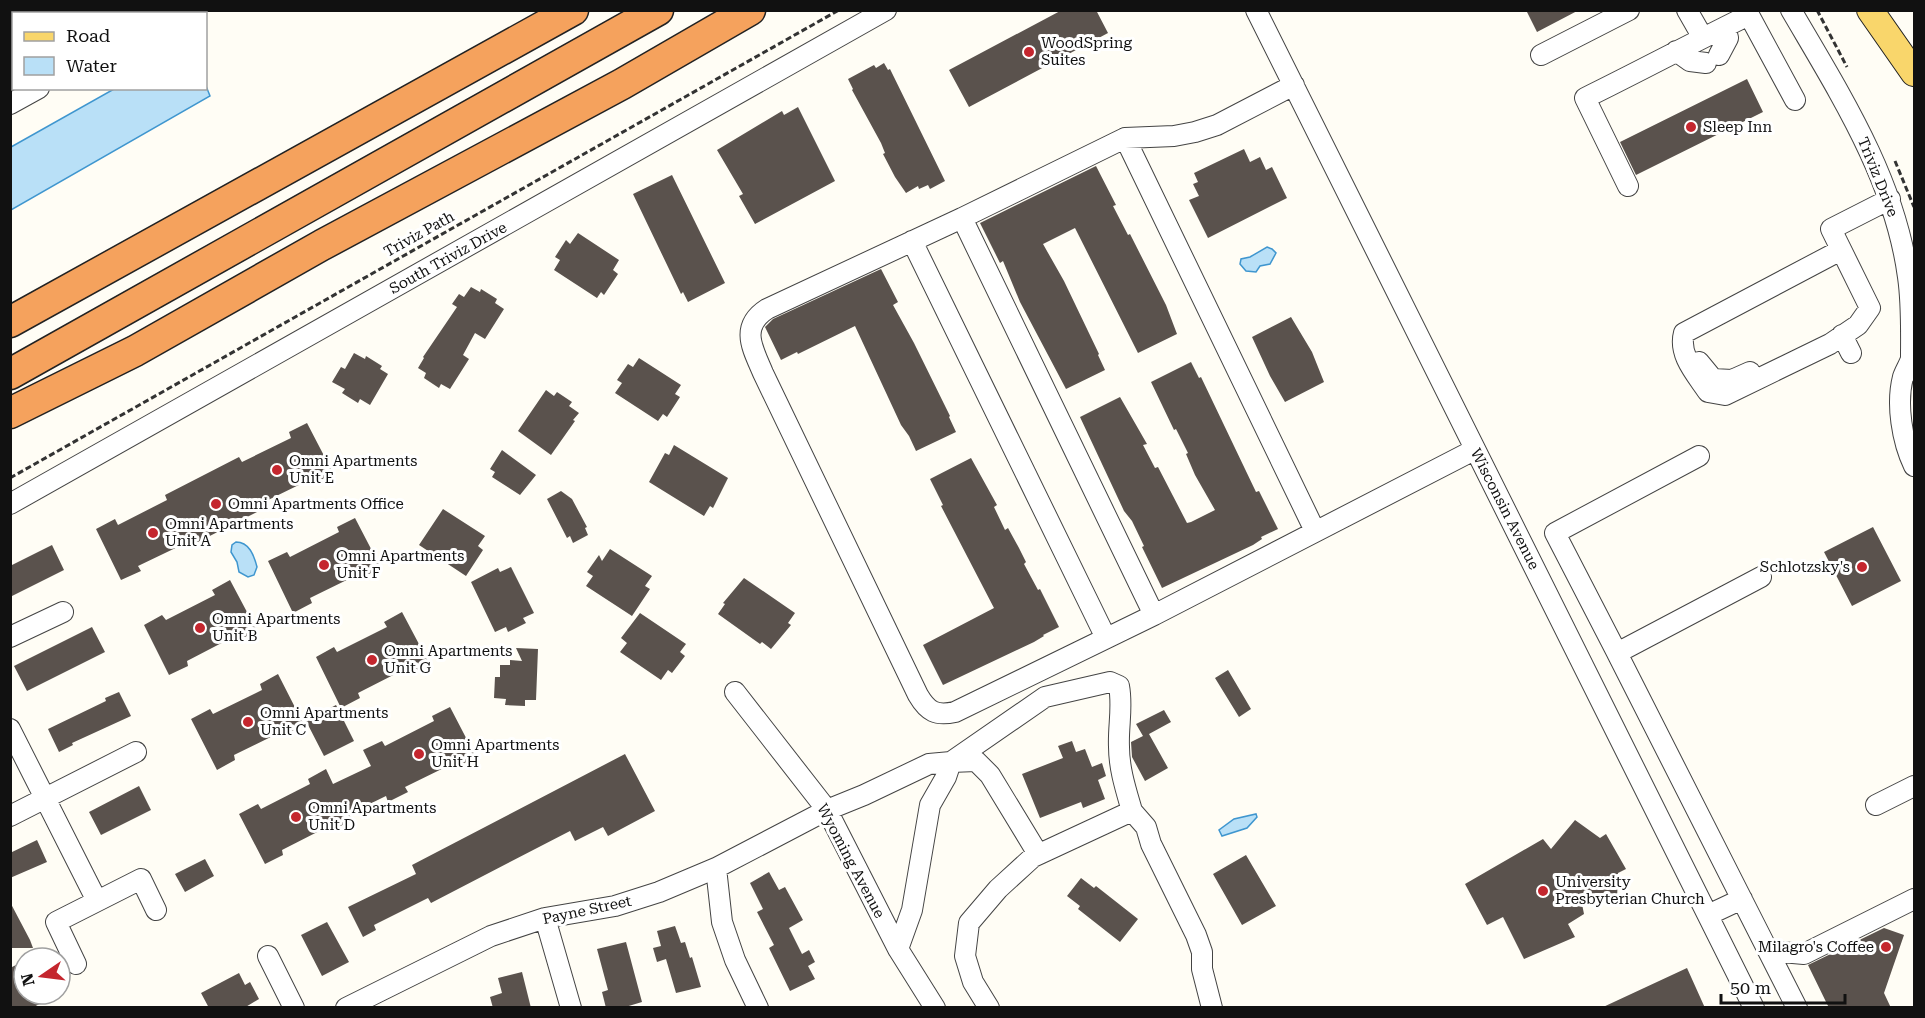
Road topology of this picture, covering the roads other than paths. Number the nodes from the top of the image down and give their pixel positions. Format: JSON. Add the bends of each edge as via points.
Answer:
{"nodes":[{"id":1,"x":539,"y":10,"type":"edge"},
{"id":2,"x":573,"y":10,"type":"edge"},
{"id":3,"x":658,"y":10,"type":"edge"},
{"id":4,"x":750,"y":10,"type":"edge"},
{"id":5,"x":886,"y":10,"type":"edge"},
{"id":6,"x":1256,"y":10,"type":"edge"},
{"id":7,"x":1688,"y":10,"type":"edge"},
{"id":8,"x":1791,"y":10,"type":"edge"},
{"id":9,"x":1870,"y":10,"type":"edge"},
{"id":10,"x":1626,"y":11,"type":"edge"},
{"id":11,"x":1725,"y":27,"type":"junction"},
{"id":12,"x":1702,"y":38,"type":"junction"},
{"id":13,"x":1676,"y":51,"type":"junction"},
{"id":14,"x":1541,"y":55,"type":"dead end"},
{"id":15,"x":1914,"y":73,"type":"edge"},
{"id":16,"x":1294,"y":86,"type":"junction"},
{"id":17,"x":36,"y":90,"type":"edge"},
{"id":18,"x":1795,"y":100,"type":"dead end"},
{"id":19,"x":10,"y":105,"type":"edge"},
{"id":20,"x":400,"y":107,"type":"junction"},
{"id":21,"x":1125,"y":138,"type":"junction"},
{"id":22,"x":1628,"y":186,"type":"dead end"},
{"id":23,"x":1890,"y":199,"type":"junction"},
{"id":24,"x":962,"y":218,"type":"junction"},
{"id":25,"x":912,"y":241,"type":"junction"},
{"id":26,"x":1841,"y":250,"type":"junction"},
{"id":27,"x":10,"y":322,"type":"edge"},
{"id":28,"x":1838,"y":338,"type":"junction"},
{"id":29,"x":1851,"y":353,"type":"dead end"},
{"id":30,"x":1913,"y":365,"type":"edge"},
{"id":31,"x":10,"y":374,"type":"edge"},
{"id":32,"x":10,"y":413,"type":"edge"},
{"id":33,"x":1474,"y":450,"type":"junction"},
{"id":34,"x":1699,"y":456,"type":"dead end"},
{"id":35,"x":1914,"y":466,"type":"edge"},
{"id":36,"x":10,"y":504,"type":"edge"},
{"id":37,"x":1315,"y":531,"type":"junction"},
{"id":38,"x":1555,"y":533,"type":"junction"},
{"id":39,"x":1525,"y":549,"type":"junction"},
{"id":40,"x":1761,"y":577,"type":"dead end"},
{"id":41,"x":63,"y":612,"type":"dead end"},
{"id":42,"x":1154,"y":615,"type":"junction"},
{"id":43,"x":10,"y":637,"type":"edge"},
{"id":44,"x":1106,"y":638,"type":"junction"},
{"id":45,"x":1617,"y":654,"type":"junction"},
{"id":46,"x":735,"y":692,"type":"dead end"},
{"id":47,"x":10,"y":729,"type":"edge"},
{"id":48,"x":136,"y":752,"type":"dead end"},
{"id":49,"x":951,"y":762,"type":"junction"},
{"id":50,"x":1914,"y":786,"type":"edge"},
{"id":51,"x":46,"y":798,"type":"junction"},
{"id":52,"x":1876,"y":805,"type":"dead end"},
{"id":53,"x":827,"y":810,"type":"junction"},
{"id":54,"x":1132,"y":811,"type":"junction"},
{"id":55,"x":10,"y":816,"type":"edge"},
{"id":56,"x":1038,"y":854,"type":"junction"},
{"id":57,"x":716,"y":868,"type":"junction"},
{"id":58,"x":1742,"y":899,"type":"junction"},
{"id":59,"x":1914,"y":899,"type":"edge"},
{"id":60,"x":97,"y":901,"type":"junction"},
{"id":61,"x":156,"y":910,"type":"dead end"},
{"id":62,"x":1708,"y":915,"type":"junction"},
{"id":63,"x":545,"y":918,"type":"junction"},
{"id":64,"x":898,"y":949,"type":"junction"},
{"id":65,"x":1768,"y":951,"type":"junction"},
{"id":66,"x":268,"y":956,"type":"dead end"},
{"id":67,"x":76,"y":964,"type":"dead end"},
{"id":68,"x":294,"y":1008,"type":"edge"},
{"id":69,"x":346,"y":1008,"type":"edge"},
{"id":70,"x":571,"y":1008,"type":"edge"},
{"id":71,"x":758,"y":1008,"type":"edge"},
{"id":72,"x":935,"y":1008,"type":"edge"},
{"id":73,"x":989,"y":1008,"type":"edge"},
{"id":74,"x":1212,"y":1008,"type":"edge"},
{"id":75,"x":1754,"y":1008,"type":"edge"},
{"id":76,"x":1797,"y":1008,"type":"edge"}],
"edges":[{"from":1,"to":20,"type":"highway"},
{"from":2,"to":20,"type":"highway"},
{"from":3,"to":31,"type":"highway"},
{"from":4,"to":32,"type":"highway","via":[[135,351]]},
{"from":5,"to":36,"type":"street","name":"South Triviz Drive"},
{"from":6,"to":16,"type":"street","name":"Wisconsin Avenue"},
{"from":7,"to":12,"type":"street"},
{"from":8,"to":23,"type":"street","name":"Triviz Drive","via":[[1871,153]]},
{"from":9,"to":15,"type":"main road"},
{"from":10,"to":14,"type":"street"},
{"from":11,"to":12,"type":"street"},
{"from":11,"to":13,"type":"street","via":[[1728,38],[1713,59],[1690,61]]},
{"from":11,"to":18,"type":"street","via":[[1749,15]]},
{"from":12,"to":13,"type":"street"},
{"from":13,"to":22,"type":"street","via":[[1585,98]]},
{"from":16,"to":21,"type":"street","via":[[1195,132]]},
{"from":16,"to":33,"type":"street","name":"Wisconsin Avenue"},
{"from":17,"to":19,"type":"street"},
{"from":20,"to":27,"type":"highway"},
{"from":21,"to":24,"type":"street"},
{"from":21,"to":37,"type":"street"},
{"from":23,"to":26,"type":"street","via":[[1831,229]]},
{"from":23,"to":30,"type":"street","name":"Triviz Drive","via":[[1908,275]]},
{"from":24,"to":25,"type":"street"},
{"from":24,"to":42,"type":"street"},
{"from":25,"to":44,"type":"street"},
{"from":25,"to":44,"type":"street","via":[[766,309],[757,316],[750,343],[918,696],[930,711],[943,715],[955,712]]},
{"from":26,"to":28,"type":"street","via":[[1870,308],[1858,325]]},
{"from":26,"to":28,"type":"street","via":[[1684,333],[1681,343],[1708,392],[1725,395]]},
{"from":28,"to":29,"type":"street"},
{"from":30,"to":35,"type":"street","name":"Triviz Drive","via":[[1903,376],[1901,421]]},
{"from":33,"to":37,"type":"street"},
{"from":33,"to":39,"type":"street","name":"Wisconsin Avenue"},
{"from":34,"to":38,"type":"street"},
{"from":37,"to":42,"type":"street"},
{"from":38,"to":39,"type":"street"},
{"from":38,"to":45,"type":"street"},
{"from":39,"to":62,"type":"street","name":"Wisconsin Avenue"},
{"from":40,"to":45,"type":"street"},
{"from":41,"to":43,"type":"street"},
{"from":42,"to":44,"type":"street"},
{"from":45,"to":58,"type":"street"},
{"from":46,"to":53,"type":"street","name":"Wyoming Avenue"},
{"from":47,"to":51,"type":"street"},
{"from":48,"to":51,"type":"street"},
{"from":49,"to":53,"type":"street","name":"Payne Street","via":[[929,764]]},
{"from":49,"to":54,"type":"street","via":[[1045,697],[1110,682],[1119,686],[1122,700],[1119,746],[1122,777]]},
{"from":49,"to":56,"type":"street","via":[[976,761],[990,775]]},
{"from":49,"to":64,"type":"street","via":[[930,805],[912,910]]},
{"from":50,"to":52,"type":"street"},
{"from":51,"to":55,"type":"street"},
{"from":51,"to":60,"type":"street"},
{"from":53,"to":57,"type":"street","name":"Payne Street"},
{"from":53,"to":64,"type":"street","name":"Wyoming Avenue"},
{"from":54,"to":56,"type":"street"},
{"from":54,"to":74,"type":"street","via":[[1146,827],[1196,935]]},
{"from":56,"to":73,"type":"street","via":[[998,888],[969,923],[965,956],[973,982]]},
{"from":57,"to":63,"type":"street","name":"Payne Street","via":[[615,906]]},
{"from":57,"to":71,"type":"street","via":[[722,922]]},
{"from":58,"to":62,"type":"street"},
{"from":58,"to":65,"type":"street"},
{"from":59,"to":65,"type":"street","via":[[1804,954]]},
{"from":60,"to":61,"type":"street","via":[[141,879]]},
{"from":60,"to":67,"type":"street","via":[[56,922]]},
{"from":62,"to":75,"type":"street","name":"Wisconsin Avenue"},
{"from":63,"to":69,"type":"street","name":"Payne Street","via":[[491,936]]},
{"from":63,"to":70,"type":"street"},
{"from":64,"to":72,"type":"street","name":"Wyoming Avenue"},
{"from":65,"to":76,"type":"street"},
{"from":66,"to":68,"type":"street"}]}
